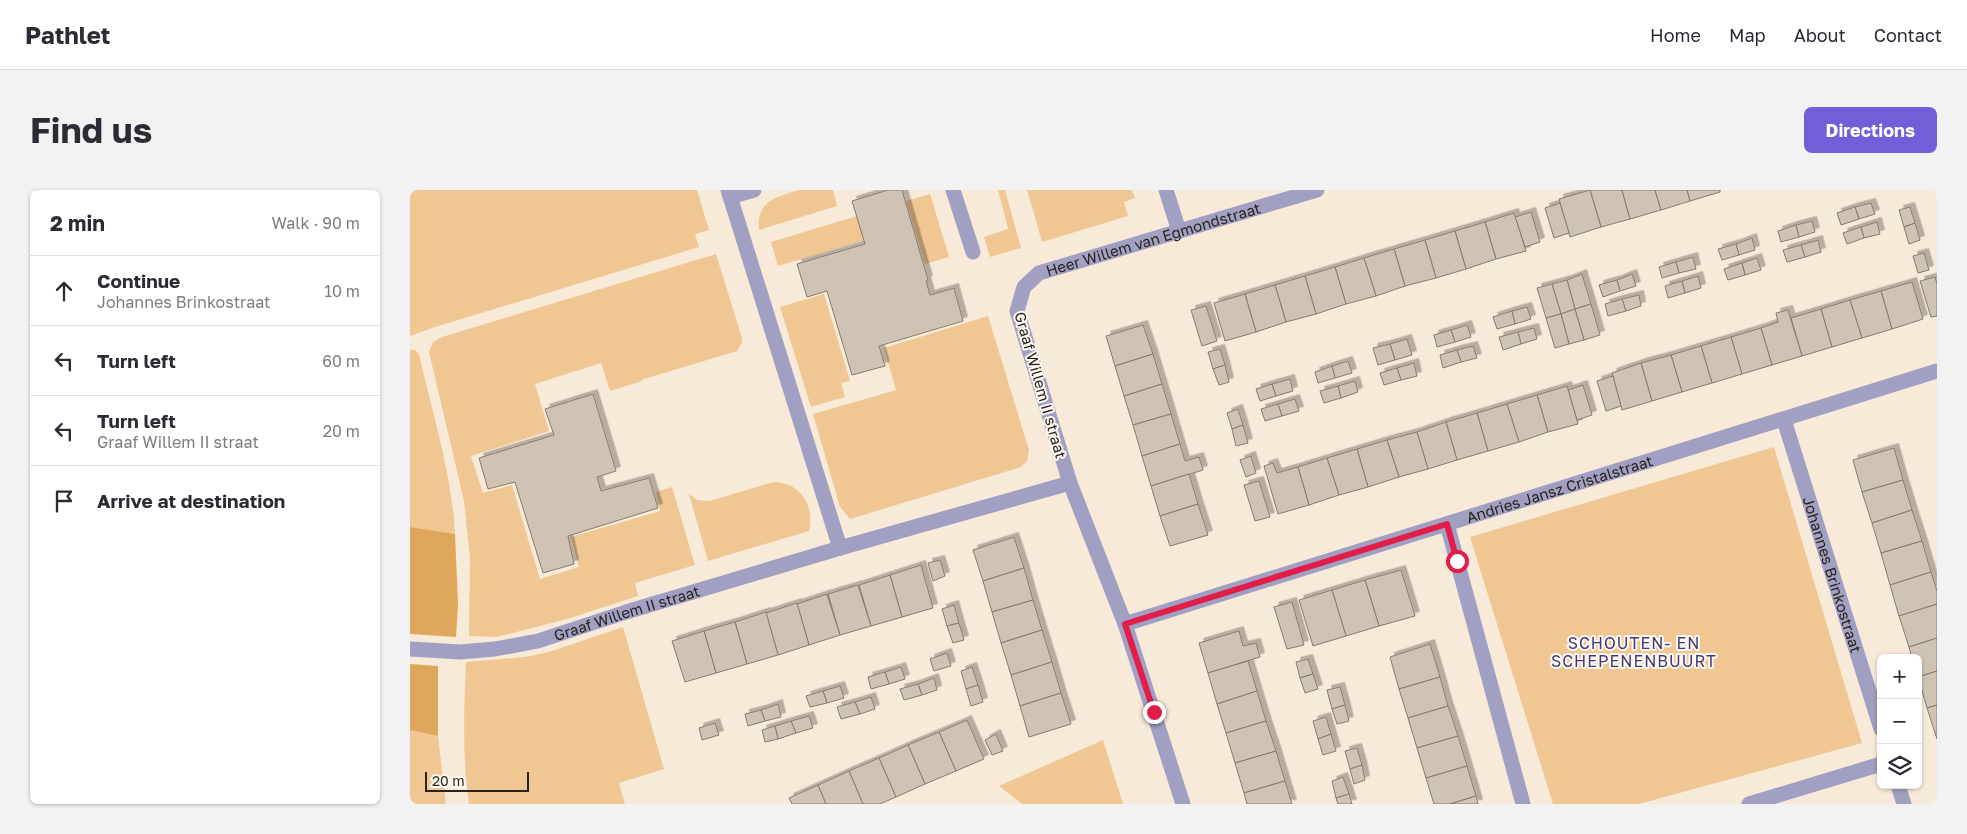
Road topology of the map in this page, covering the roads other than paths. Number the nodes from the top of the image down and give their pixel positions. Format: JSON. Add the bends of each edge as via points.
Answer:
{"nodes":[{"id":1,"x":754,"y":190,"type":"edge"},
{"id":2,"x":953,"y":190,"type":"edge"},
{"id":3,"x":1166,"y":190,"type":"edge"},
{"id":4,"x":1317,"y":190,"type":"edge"},
{"id":5,"x":729,"y":194,"type":"edge"},
{"id":6,"x":1179,"y":231,"type":"junction"},
{"id":7,"x":974,"y":252,"type":"dead end"},
{"id":8,"x":1024,"y":287,"type":"joint"},
{"id":9,"x":1937,"y":371,"type":"edge"},
{"id":10,"x":1784,"y":420,"type":"junction"},
{"id":11,"x":1070,"y":483,"type":"junction"},
{"id":12,"x":1447,"y":524,"type":"junction"},
{"id":13,"x":840,"y":548,"type":"junction"},
{"id":14,"x":1125,"y":624,"type":"junction"},
{"id":15,"x":410,"y":649,"type":"edge"},
{"id":16,"x":1877,"y":716,"type":"edge"},
{"id":17,"x":1877,"y":765,"type":"edge"},
{"id":18,"x":1899,"y":789,"type":"edge"},
{"id":19,"x":1183,"y":804,"type":"edge"},
{"id":20,"x":1523,"y":804,"type":"edge"},
{"id":21,"x":1749,"y":804,"type":"edge"},
{"id":22,"x":1904,"y":804,"type":"edge"}],
"edges":[{"from":1,"to":5,"type":"street"},
{"from":2,"to":7,"type":"street"},
{"from":3,"to":6,"type":"street"},
{"from":4,"to":6,"type":"street","name":"Heer Willem van Egmondstraat"},
{"from":5,"to":13,"type":"street"},
{"from":6,"to":8,"type":"street","name":"Heer Willem van Egmondstraat","via":[[1039,273]]},
{"from":8,"to":11,"type":"street","name":"Graaf Willem II straat","via":[[1017,311]]},
{"from":9,"to":10,"type":"street","name":"Andries Jansz Cristalstraat"},
{"from":10,"to":12,"type":"street","name":"Andries Jansz Cristalstraat"},
{"from":10,"to":16,"type":"street","name":"Johannes Brinkostraat"},
{"from":11,"to":13,"type":"street","name":"Graaf Willem II straat"},
{"from":11,"to":14,"type":"street","name":"Graaf Willem II straat"},
{"from":12,"to":14,"type":"street","name":"Andries Jansz Cristalstraat"},
{"from":12,"to":20,"type":"street"},
{"from":13,"to":15,"type":"street","name":"Graaf Willem II straat","via":[[538,641],[460,652]]},
{"from":14,"to":19,"type":"street","name":"Graaf Willem II straat"},
{"from":17,"to":21,"type":"street"},
{"from":18,"to":22,"type":"street"}]}
